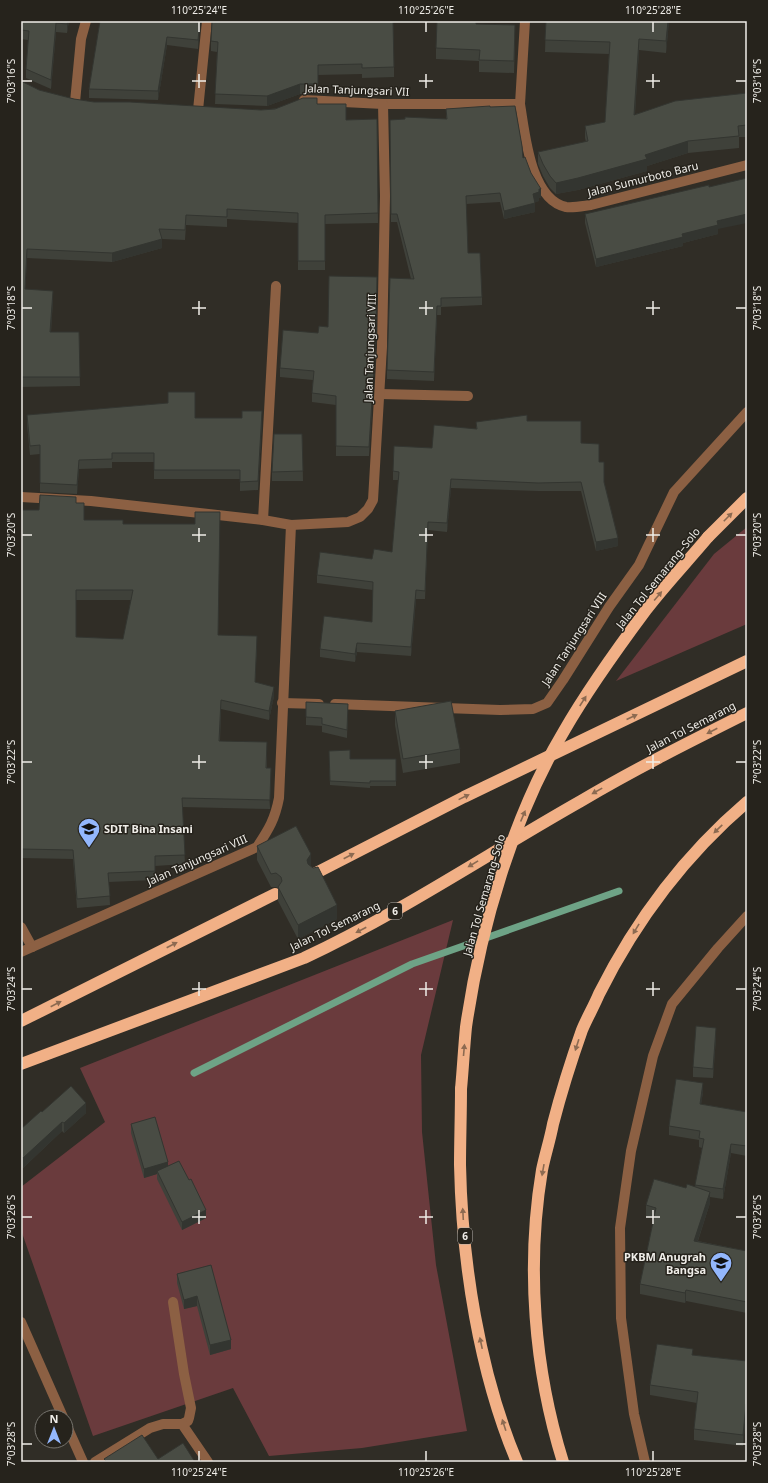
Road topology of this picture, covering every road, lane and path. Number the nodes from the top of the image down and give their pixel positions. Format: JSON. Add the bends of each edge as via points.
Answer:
{"nodes":[{"id":1,"x":86,"y":21,"type":"edge"},
{"id":2,"x":207,"y":21,"type":"edge"},
{"id":3,"x":525,"y":21,"type":"edge"},
{"id":4,"x":297,"y":101,"type":"edge"},
{"id":5,"x":88,"y":104,"type":"edge"},
{"id":6,"x":383,"y":104,"type":"junction"},
{"id":7,"x":520,"y":104,"type":"junction"},
{"id":8,"x":198,"y":110,"type":"edge"},
{"id":9,"x":747,"y":165,"type":"edge"},
{"id":10,"x":276,"y":286,"type":"dead end"},
{"id":11,"x":380,"y":394,"type":"junction"},
{"id":12,"x":468,"y":396,"type":"dead end"},
{"id":13,"x":747,"y":412,"type":"edge"},
{"id":14,"x":21,"y":497,"type":"edge"},
{"id":15,"x":747,"y":498,"type":"edge"},
{"id":16,"x":263,"y":520,"type":"junction"},
{"id":17,"x":291,"y":525,"type":"junction"},
{"id":18,"x":747,"y":661,"type":"edge"},
{"id":19,"x":282,"y":703,"type":"junction"},
{"id":20,"x":747,"y":713,"type":"edge"},
{"id":21,"x":747,"y":802,"type":"edge"},
{"id":22,"x":314,"y":874,"type":"edge"},
{"id":23,"x":275,"y":894,"type":"dead end"},
{"id":24,"x":747,"y":916,"type":"edge"},
{"id":25,"x":21,"y":927,"type":"edge"},
{"id":26,"x":32,"y":947,"type":"junction"},
{"id":27,"x":21,"y":952,"type":"edge"},
{"id":28,"x":21,"y":1021,"type":"edge"},
{"id":29,"x":21,"y":1064,"type":"edge"},
{"id":30,"x":173,"y":1302,"type":"dead end"},
{"id":31,"x":21,"y":1322,"type":"edge"},
{"id":32,"x":59,"y":1409,"type":"edge"},
{"id":33,"x":182,"y":1424,"type":"junction"},
{"id":34,"x":74,"y":1442,"type":"edge"},
{"id":35,"x":83,"y":1462,"type":"edge"},
{"id":36,"x":95,"y":1462,"type":"edge"},
{"id":37,"x":208,"y":1462,"type":"edge"},
{"id":38,"x":517,"y":1462,"type":"edge"},
{"id":39,"x":563,"y":1462,"type":"edge"},
{"id":40,"x":645,"y":1462,"type":"edge"}],
"edges":[{"from":1,"to":5,"type":"street","via":[[71,101]]},
{"from":2,"to":8,"type":"street"},
{"from":3,"to":7,"type":"street"},
{"from":4,"to":6,"type":"street","name":"Jalan Tanjungsari VII"},
{"from":6,"to":7,"type":"street","name":"Jalan Tanjungsari VII"},
{"from":6,"to":11,"type":"street","name":"Jalan Tanjungsari VIII","via":[[385,196]]},
{"from":7,"to":9,"type":"street","name":"Jalan Sumurboto Baru","via":[[529,156],[540,186],[553,201],[567,207],[591,205]]},
{"from":10,"to":16,"type":"street"},
{"from":11,"to":12,"type":"street"},
{"from":11,"to":17,"type":"street","name":"Jalan Tanjungsari VIII","via":[[373,500],[368,509],[360,517],[348,522]]},
{"from":13,"to":19,"type":"street","name":"Jalan Tanjungsari VIII","via":[[674,492],[639,565],[547,703],[533,709],[500,710]]},
{"from":14,"to":16,"type":"street","name":"Jalan Tanjungsari VIII","via":[[91,501]]},
{"from":38,"to":15,"type":"highway","name":"Jalan Tol Semarang–Solo","number":"6","one_way":true,"bridge":true,"via":[[489,1381],[475,1312],[465,1243],[460,1166],[461,1089],[466,1028],[485,928],[517,830],[538,778],[563,731],[598,677],[647,610],[708,537]]},
{"from":16,"to":17,"type":"street","name":"Jalan Tanjungsari VIII"},
{"from":17,"to":19,"type":"street","name":"Jalan Tanjungsari VIII"},
{"from":22,"to":18,"type":"highway","one_way":true,"via":[[464,797]]},
{"from":19,"to":26,"type":"street","name":"Jalan Tanjungsari VIII","via":[[279,798],[270,827],[257,847]]},
{"from":20,"to":29,"type":"highway","name":"Jalan Tol Semarang","number":"6","one_way":true,"via":[[581,800],[379,920],[304,958]]},
{"from":21,"to":39,"type":"highway","one_way":true,"via":[[702,845],[669,883],[642,920],[610,972],[582,1029],[560,1098],[542,1170],[536,1221],[534,1273],[536,1324],[544,1384]]},
{"from":28,"to":23,"type":"highway","one_way":true},
{"from":24,"to":40,"type":"street","via":[[672,1004],[653,1056],[631,1151],[620,1228],[621,1318],[634,1414]]},
{"from":25,"to":26,"type":"street"},
{"from":26,"to":27,"type":"street","name":"Jalan Tanjungsari VIII"},
{"from":30,"to":33,"type":"street","via":[[191,1408],[188,1421]]},
{"from":31,"to":32,"type":"street"},
{"from":33,"to":36,"type":"street","via":[[163,1424],[150,1428]]},
{"from":33,"to":37,"type":"street"},
{"from":34,"to":35,"type":"street"}]}
